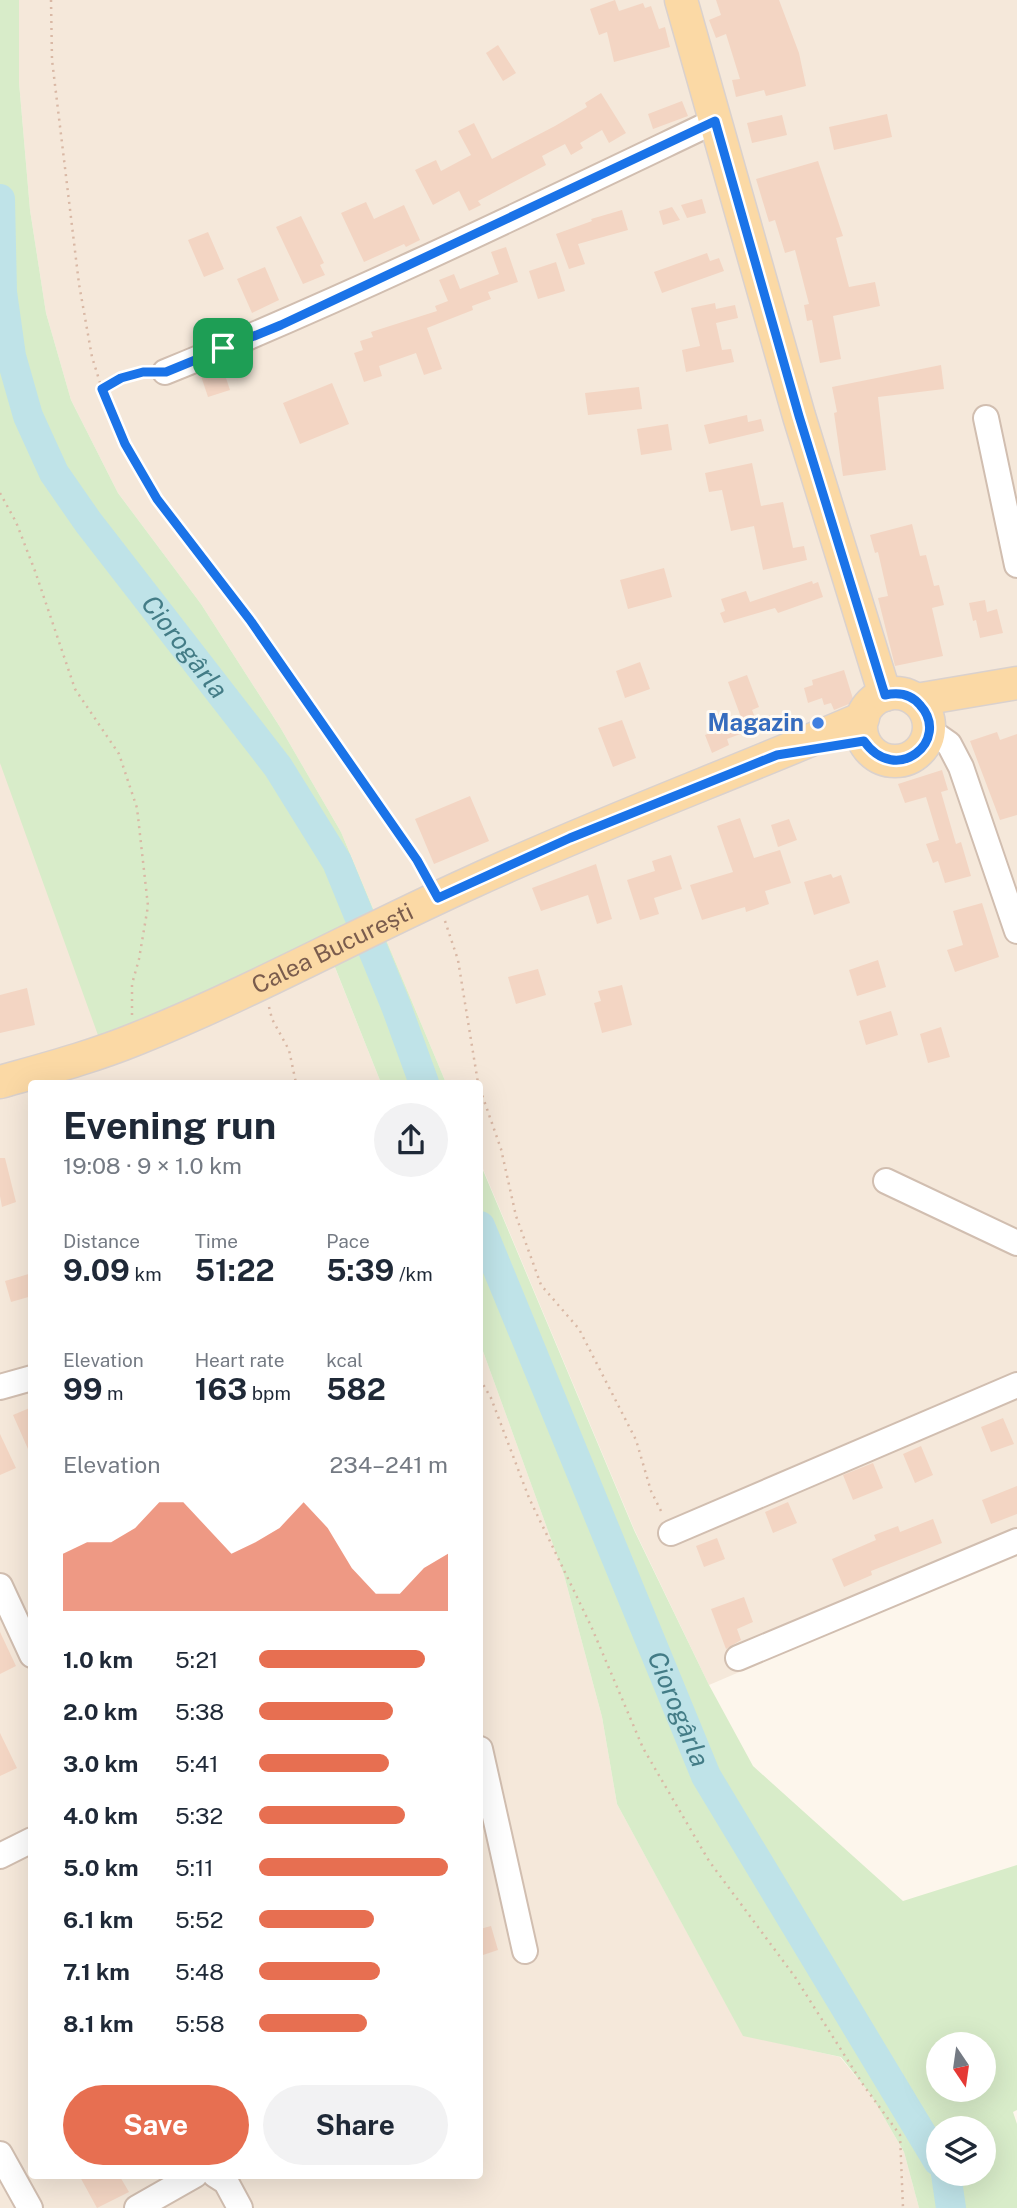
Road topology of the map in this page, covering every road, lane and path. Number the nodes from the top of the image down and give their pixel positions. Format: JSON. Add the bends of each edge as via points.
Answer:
{"nodes":[{"id":1,"x":51,"y":0,"type":"edge"},
{"id":2,"x":681,"y":0,"type":"edge"},
{"id":3,"x":715,"y":121,"type":"junction"},
{"id":4,"x":166,"y":372,"type":"joint"},
{"id":5,"x":102,"y":389,"type":"junction"},
{"id":6,"x":986,"y":418,"type":"dead end"},
{"id":7,"x":0,"y":492,"type":"edge"},
{"id":8,"x":1017,"y":565,"type":"edge"},
{"id":9,"x":1011,"y":684,"type":"edge"},
{"id":10,"x":885,"y":695,"type":"junction"},
{"id":11,"x":925,"y":717,"type":"junction"},
{"id":12,"x":864,"y":730,"type":"junction"},
{"id":13,"x":431,"y":901,"type":"junction"},
{"id":14,"x":1017,"y":931,"type":"edge"},
{"id":15,"x":265,"y":983,"type":"junction"},
{"id":16,"x":135,"y":1040,"type":"junction"},
{"id":17,"x":295,"y":1080,"type":"edge"},
{"id":18,"x":477,"y":1080,"type":"edge"},
{"id":19,"x":0,"y":1082,"type":"edge"},
{"id":20,"x":483,"y":1098,"type":"edge"},
{"id":21,"x":886,"y":1181,"type":"dead end"},
{"id":22,"x":1017,"y":1243,"type":"edge"},
{"id":23,"x":28,"y":1379,"type":"edge"},
{"id":24,"x":483,"y":1384,"type":"edge"},
{"id":25,"x":1017,"y":1385,"type":"edge"},
{"id":26,"x":0,"y":1387,"type":"edge"},
{"id":27,"x":671,"y":1533,"type":"joint"},
{"id":28,"x":1017,"y":1541,"type":"edge"},
{"id":29,"x":0,"y":1586,"type":"edge"},
{"id":30,"x":28,"y":1646,"type":"edge"},
{"id":31,"x":738,"y":1658,"type":"dead end"},
{"id":32,"x":483,"y":1762,"type":"edge"},
{"id":33,"x":28,"y":1842,"type":"edge"},
{"id":34,"x":0,"y":1856,"type":"edge"},
{"id":35,"x":525,"y":1951,"type":"dead end"},
{"id":36,"x":0,"y":2154,"type":"edge"},
{"id":37,"x":188,"y":2179,"type":"edge"},
{"id":38,"x":221,"y":2179,"type":"edge"},
{"id":39,"x":30,"y":2208,"type":"edge"},
{"id":40,"x":137,"y":2208,"type":"edge"},
{"id":41,"x":240,"y":2208,"type":"edge"},
{"id":42,"x":903,"y":2208,"type":"edge"}],
"edges":[{"from":1,"to":5,"type":"path","via":[[52,60],[79,284]]},
{"from":2,"to":3,"type":"main road"},
{"from":3,"to":4,"type":"street","via":[[281,325]]},
{"from":3,"to":10,"type":"main road"},
{"from":4,"to":5,"type":"path","via":[[143,372]]},
{"from":5,"to":13,"type":"path","via":[[125,444],[157,499],[250,620],[417,860]]},
{"from":6,"to":8,"type":"street"},
{"from":7,"to":16,"type":"path","via":[[35,571],[75,689],[119,754],[138,808],[148,906],[132,984]]},
{"from":9,"to":11,"type":"main road"},
{"from":10,"to":11,"type":"main road","via":[[901,694]]},
{"from":10,"to":12,"type":"main road","via":[[871,704]]},
{"from":11,"to":12,"type":"main road","via":[[922,748],[903,760],[880,758],[871,751]]},
{"from":11,"to":14,"type":"street","via":[[949,744],[961,767]]},
{"from":12,"to":13,"type":"main road","name":"Calea București","via":[[777,755],[570,838]]},
{"from":13,"to":15,"type":"main road","name":"Calea București"},
{"from":13,"to":18,"type":"path","via":[[457,960]]},
{"from":15,"to":16,"type":"main road","name":"Calea București"},
{"from":15,"to":17,"type":"path","via":[[272,1019],[289,1050]]},
{"from":16,"to":19,"type":"main road","name":"Calea București"},
{"from":20,"to":27,"type":"path","via":[[501,1149],[516,1216],[541,1284],[579,1329],[636,1440]]},
{"from":21,"to":22,"type":"street"},
{"from":23,"to":26,"type":"street"},
{"from":24,"to":42,"type":"path","via":[[529,1498],[643,1748],[709,1861],[795,1977],[900,2135]]},
{"from":25,"to":27,"type":"street"},
{"from":28,"to":31,"type":"street"},
{"from":29,"to":30,"type":"street"},
{"from":32,"to":35,"type":"street"},
{"from":33,"to":34,"type":"street"},
{"from":36,"to":39,"type":"street"},
{"from":37,"to":40,"type":"street"},
{"from":38,"to":41,"type":"street"}]}
